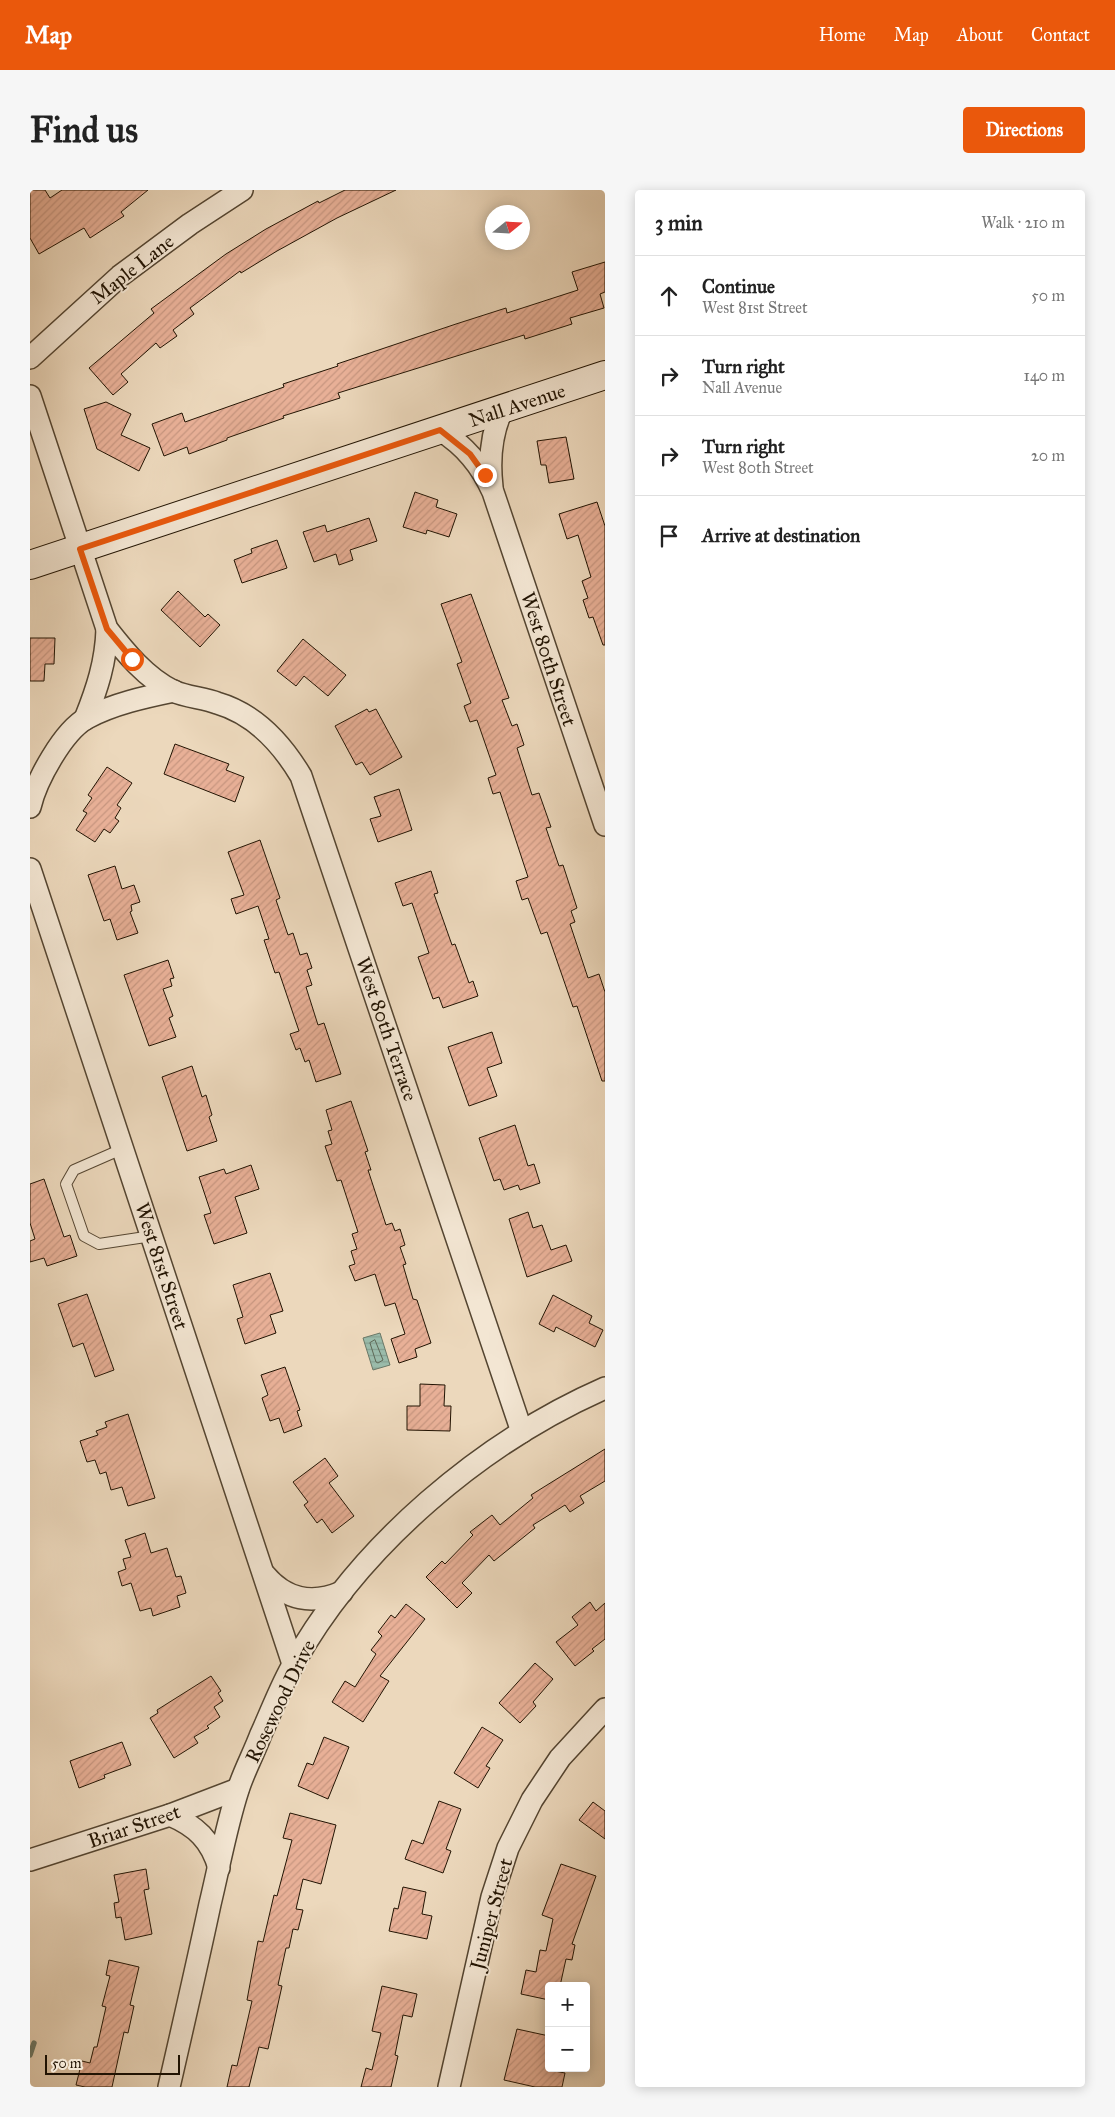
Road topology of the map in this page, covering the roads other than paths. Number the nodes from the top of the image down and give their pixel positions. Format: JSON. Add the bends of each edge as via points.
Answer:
{"nodes":[{"id":1,"x":242,"y":190,"type":"edge"},
{"id":2,"x":30,"y":358,"type":"edge"},
{"id":3,"x":605,"y":375,"type":"edge"},
{"id":4,"x":30,"y":396,"type":"edge"},
{"id":5,"x":502,"y":410,"type":"junction"},
{"id":6,"x":440,"y":430,"type":"junction"},
{"id":7,"x":493,"y":492,"type":"junction"},
{"id":8,"x":80,"y":549,"type":"junction"},
{"id":9,"x":30,"y":565,"type":"edge"},
{"id":10,"x":107,"y":629,"type":"junction"},
{"id":11,"x":174,"y":691,"type":"junction"},
{"id":12,"x":85,"y":719,"type":"junction"},
{"id":13,"x":30,"y":807,"type":"edge"},
{"id":14,"x":605,"y":826,"type":"edge"},
{"id":15,"x":30,"y":869,"type":"edge"},
{"id":16,"x":122,"y":1149,"type":"junction"},
{"id":17,"x":152,"y":1236,"type":"junction"},
{"id":18,"x":605,"y":1388,"type":"edge"},
{"id":19,"x":522,"y":1432,"type":"junction"},
{"id":20,"x":263,"y":1573,"type":"junction"},
{"id":21,"x":342,"y":1592,"type":"junction"},
{"id":22,"x":293,"y":1664,"type":"junction"},
{"id":23,"x":605,"y":1709,"type":"edge"},
{"id":24,"x":238,"y":1789,"type":"junction"},
{"id":25,"x":170,"y":1815,"type":"junction"},
{"id":26,"x":30,"y":1860,"type":"edge"},
{"id":27,"x":218,"y":1868,"type":"junction"},
{"id":28,"x":169,"y":2087,"type":"edge"},
{"id":29,"x":449,"y":2087,"type":"edge"}],
"edges":[{"from":1,"to":2,"type":"street","name":"Maple Lane","via":[[120,276]]},
{"from":3,"to":5,"type":"main road","name":"Nall Avenue"},
{"from":4,"to":8,"type":"street"},
{"from":5,"to":6,"type":"main road","name":"Nall Avenue"},
{"from":5,"to":7,"type":"street","name":"West 80th Street","via":[[492,443]]},
{"from":6,"to":7,"type":"street","name":"West 80th Street","via":[[470,454]]},
{"from":6,"to":8,"type":"main road","name":"Nall Avenue"},
{"from":7,"to":14,"type":"street","name":"West 80th Street"},
{"from":8,"to":9,"type":"main road","name":"Nall Avenue"},
{"from":8,"to":10,"type":"street"},
{"from":10,"to":11,"type":"street","via":[[132,659]]},
{"from":10,"to":12,"type":"street","via":[[102,673]]},
{"from":11,"to":12,"type":"street","via":[[124,704]]},
{"from":11,"to":19,"type":"street","name":"West 80th Terrace","via":[[220,703],[264,728],[288,754],[301,776]]},
{"from":12,"to":13,"type":"street","via":[[49,762]]},
{"from":15,"to":16,"type":"street","name":"West 81st Street"},
{"from":16,"to":17,"type":"street","name":"West 81st Street"},
{"from":16,"to":17,"type":"lane","via":[[74,1170],[66,1184],[84,1236],[99,1244]]},
{"from":17,"to":20,"type":"street","name":"West 81st Street"},
{"from":18,"to":19,"type":"street","name":"Rosewood Drive","via":[[576,1400]]},
{"from":19,"to":21,"type":"street","name":"Rosewood Drive","via":[[448,1485],[388,1541]]},
{"from":20,"to":21,"type":"street","via":[[273,1585],[294,1596],[319,1599]]},
{"from":20,"to":22,"type":"street","name":"West 81st Street"},
{"from":21,"to":22,"type":"street","name":"Rosewood Drive"},
{"from":22,"to":24,"type":"street","name":"Rosewood Drive"},
{"from":23,"to":29,"type":"street","name":"Juniper Street","via":[[560,1758],[532,1800],[508,1848],[492,1897]]},
{"from":24,"to":25,"type":"street","name":"Briar Street"},
{"from":24,"to":27,"type":"street","name":"Rosewood Drive"},
{"from":25,"to":26,"type":"street","name":"Briar Street"},
{"from":25,"to":27,"type":"street","via":[[199,1833],[214,1852]]},
{"from":27,"to":28,"type":"street","name":"Rosewood Drive"}]}
